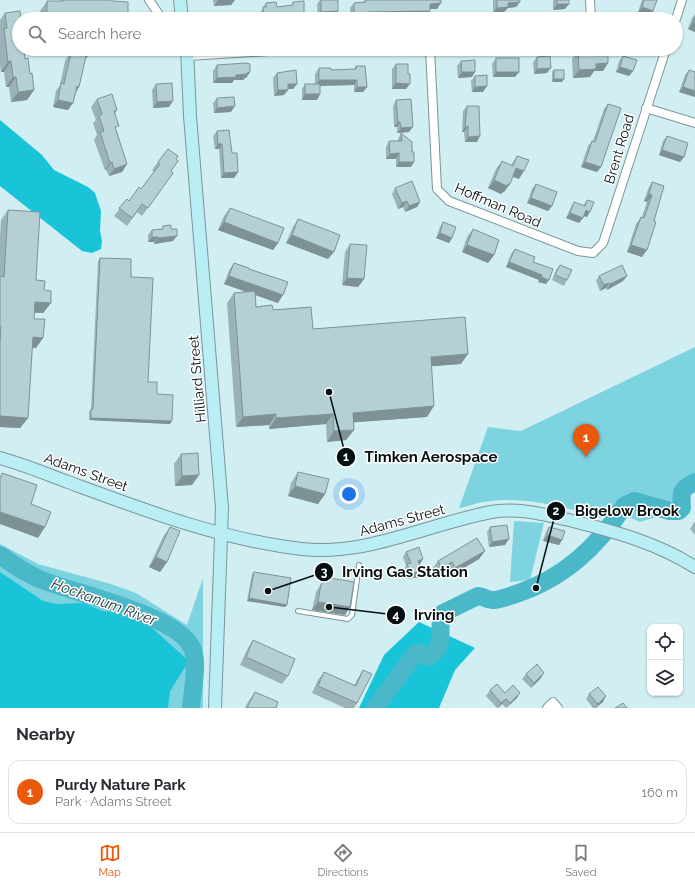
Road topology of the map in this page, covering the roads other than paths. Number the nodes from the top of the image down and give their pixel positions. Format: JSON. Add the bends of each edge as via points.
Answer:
{"nodes":[{"id":1,"x":148,"y":0,"type":"edge"},
{"id":2,"x":180,"y":0,"type":"edge"},
{"id":3,"x":590,"y":0,"type":"edge"},
{"id":4,"x":682,"y":0,"type":"edge"},
{"id":5,"x":157,"y":12,"type":"edge"},
{"id":6,"x":181,"y":12,"type":"edge"},
{"id":7,"x":591,"y":12,"type":"edge"},
{"id":8,"x":678,"y":12,"type":"edge"},
{"id":9,"x":186,"y":56,"type":"edge"},
{"id":10,"x":430,"y":56,"type":"edge"},
{"id":11,"x":664,"y":56,"type":"edge"},
{"id":12,"x":646,"y":108,"type":"junction"},
{"id":13,"x":695,"y":123,"type":"edge"},
{"id":14,"x":593,"y":253,"type":"joint"},
{"id":15,"x":0,"y":458,"type":"edge"},
{"id":16,"x":222,"y":534,"type":"junction"},
{"id":17,"x":359,"y":565,"type":"dead end"},
{"id":18,"x":695,"y":567,"type":"edge"},
{"id":19,"x":298,"y":611,"type":"dead end"},
{"id":20,"x":215,"y":708,"type":"edge"}],
"edges":[{"from":1,"to":5,"type":"street"},
{"from":2,"to":6,"type":"main road"},
{"from":3,"to":7,"type":"street"},
{"from":4,"to":8,"type":"street"},
{"from":9,"to":16,"type":"main road","name":"Hilliard Street"},
{"from":10,"to":14,"type":"street","name":"Hoffman Road","via":[[437,189],[449,202],[578,252]]},
{"from":11,"to":12,"type":"street","name":"Brent Road"},
{"from":12,"to":13,"type":"street"},
{"from":12,"to":14,"type":"street","name":"Brent Road","via":[[603,243]]},
{"from":15,"to":16,"type":"main road","name":"Adams Street"},
{"from":16,"to":18,"type":"main road","name":"Adams Street","via":[[304,550],[330,549],[376,544],[493,512],[520,511],[545,514],[607,529],[652,544]]},
{"from":16,"to":20,"type":"main road","name":"Hilliard Street"},
{"from":17,"to":19,"type":"lane","via":[[352,615],[348,620]]}]}
